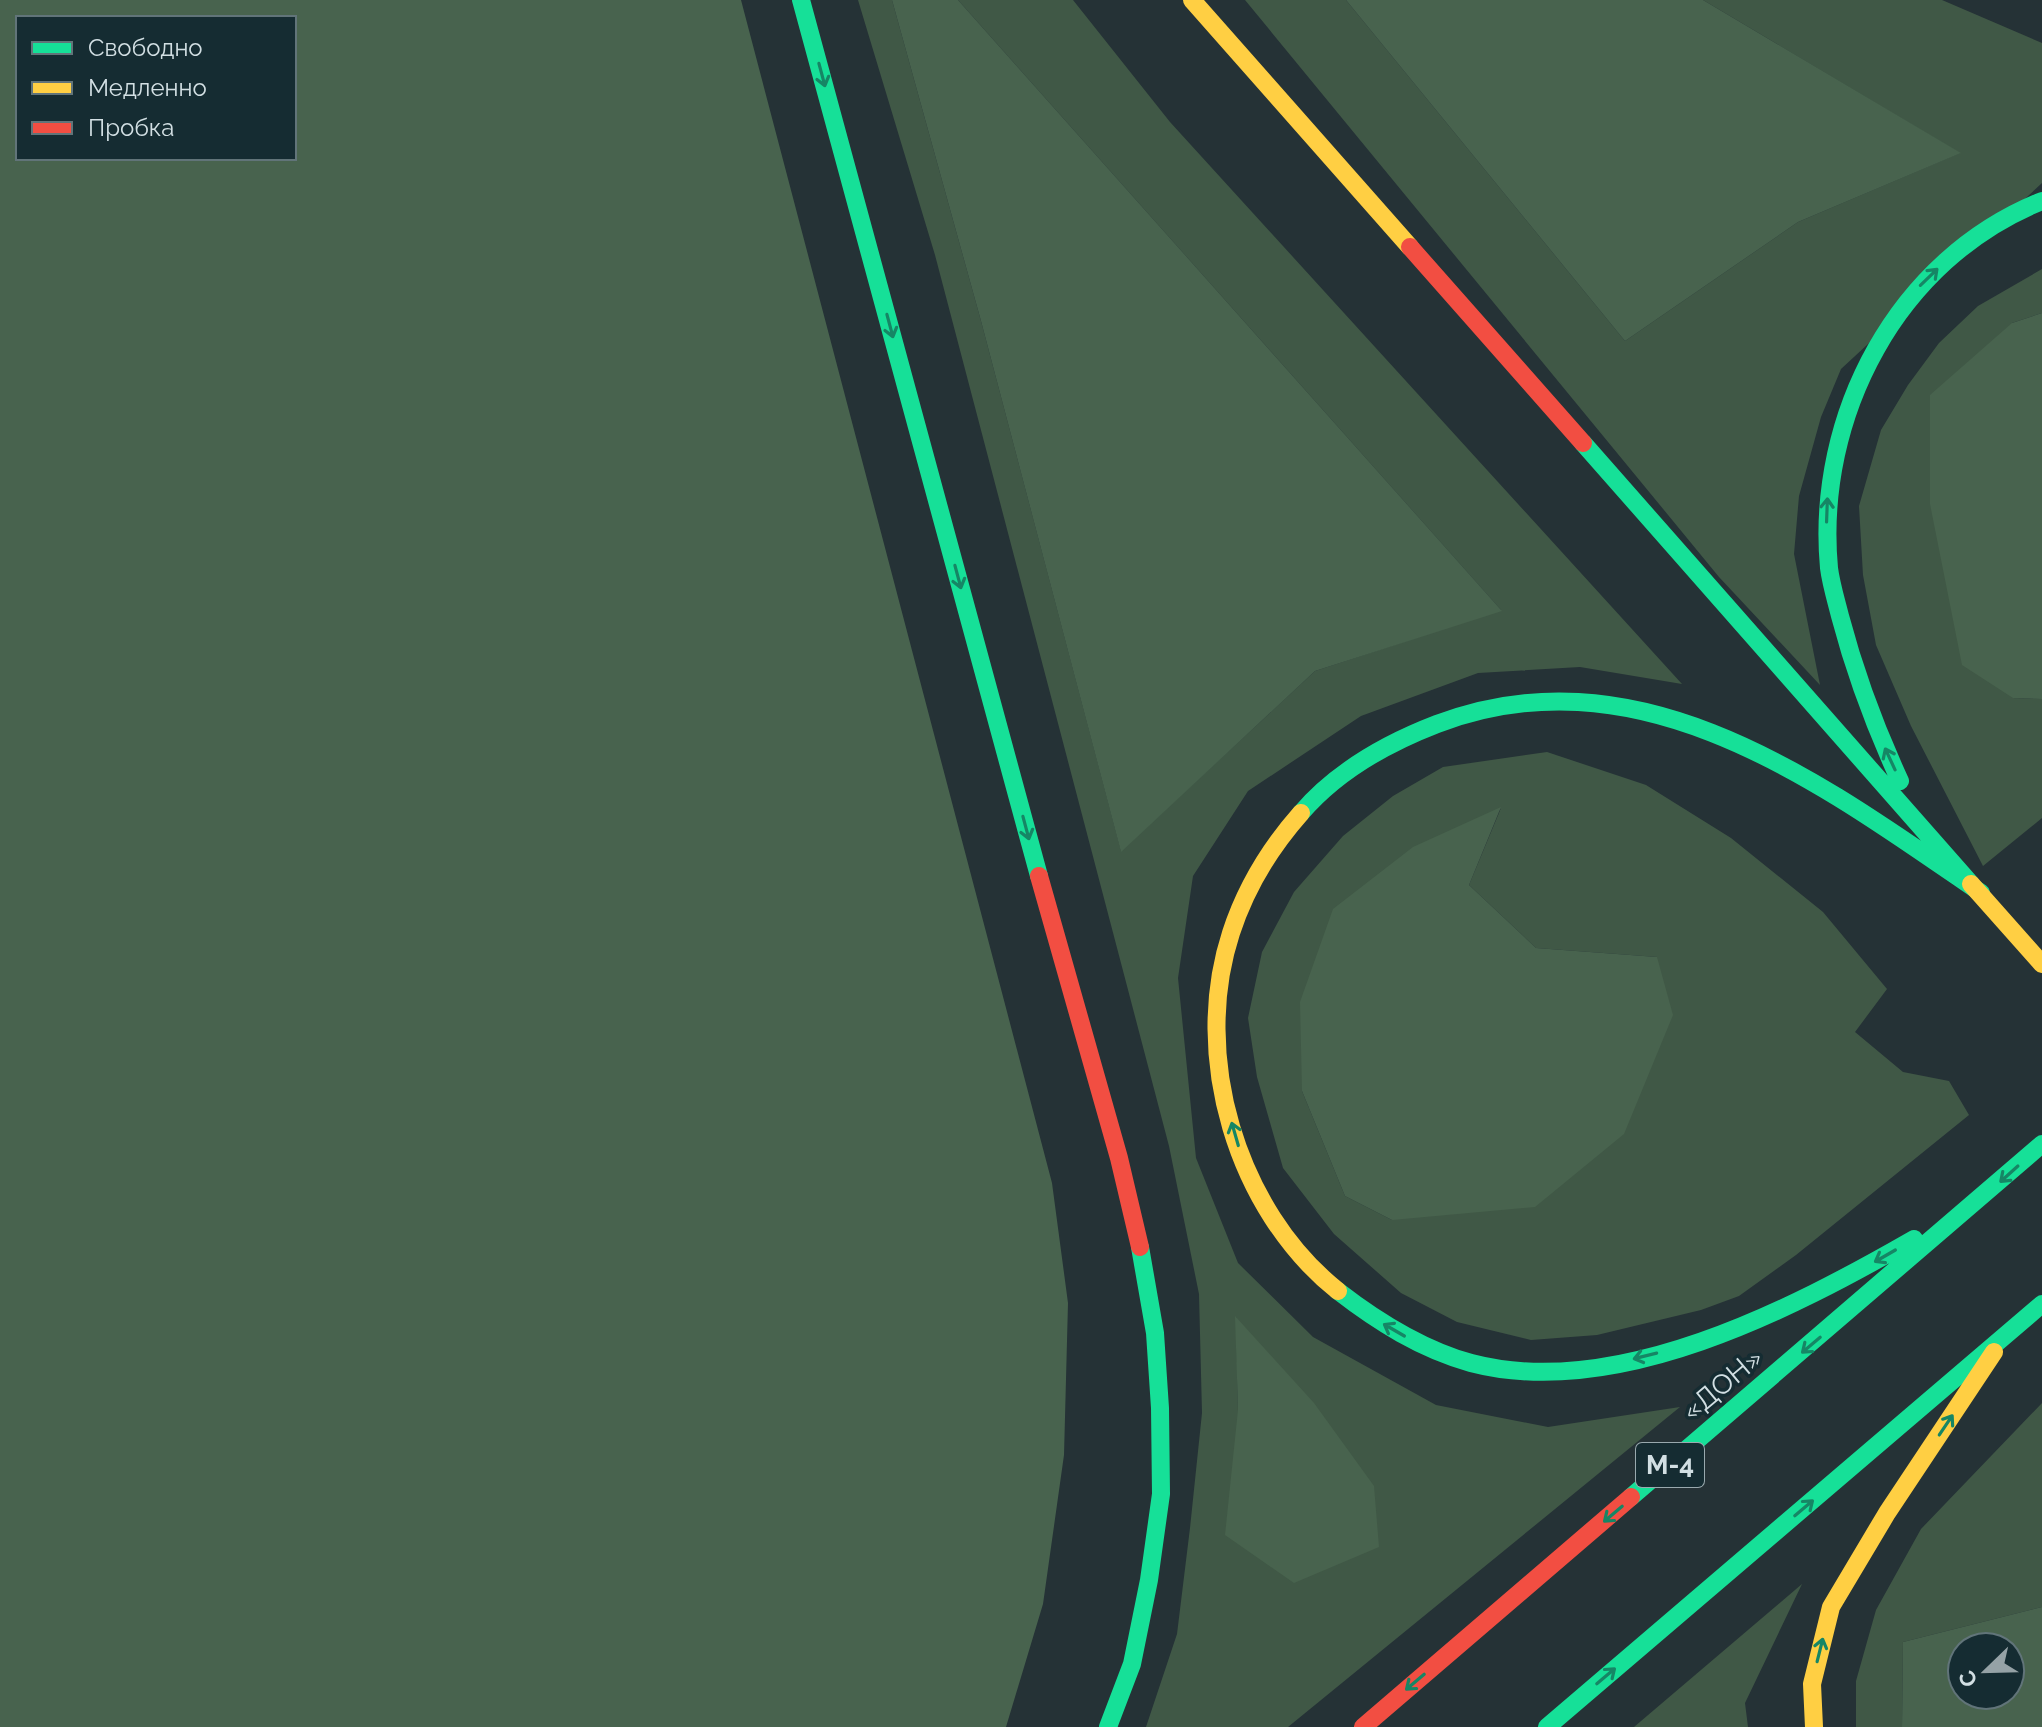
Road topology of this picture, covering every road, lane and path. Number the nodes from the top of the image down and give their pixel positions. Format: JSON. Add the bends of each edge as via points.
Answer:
{"nodes":[{"id":1,"x":801,"y":0,"type":"edge"},
{"id":2,"x":1192,"y":0,"type":"edge"},
{"id":3,"x":2042,"y":201,"type":"edge"},
{"id":4,"x":1981,"y":893,"type":"junction"},
{"id":5,"x":2042,"y":964,"type":"edge"},
{"id":6,"x":2042,"y":1144,"type":"edge"},
{"id":7,"x":1976,"y":1203,"type":"junction"},
{"id":8,"x":2042,"y":1304,"type":"edge"},
{"id":9,"x":2005,"y":1336,"type":"junction"},
{"id":10,"x":1108,"y":1727,"type":"edge"},
{"id":11,"x":1363,"y":1727,"type":"edge"},
{"id":12,"x":1547,"y":1727,"type":"edge"},
{"id":13,"x":1814,"y":1727,"type":"edge"}],
"edges":[{"from":1,"to":10,"type":"main road","one_way":true,"via":[[1144,1263],[1155,1333],[1161,1494],[1132,1664]]},
{"from":2,"to":4,"type":"main road"},
{"from":4,"to":3,"type":"main road","one_way":true,"via":[[1905,791],[1869,713],[1829,571],[1826,509],[1834,448],[1853,389],[1878,341],[1912,294],[1956,251],[2003,219]]},
{"from":4,"to":5,"type":"main road"},
{"from":7,"to":4,"type":"main road","one_way":true,"via":[[1812,1295],[1688,1345],[1575,1368],[1516,1370],[1468,1363],[1416,1343],[1372,1317],[1332,1288],[1292,1248],[1238,1147],[1219,1078],[1216,1016],[1222,960],[1237,911],[1262,861],[1295,816],[1337,776],[1379,748],[1428,725],[1486,708],[1544,700],[1605,705],[1744,743],[1810,777]]},
{"from":6,"to":7,"type":"main road","name":"«ДОН»","number":"М-4","one_way":true},
{"from":7,"to":11,"type":"main road","name":"«ДОН»","number":"М-4","one_way":true},
{"from":8,"to":9,"type":"main road"},
{"from":12,"to":9,"type":"main road","one_way":true},
{"from":13,"to":9,"type":"main road","one_way":true,"via":[[1812,1684],[1831,1607]]}]}
